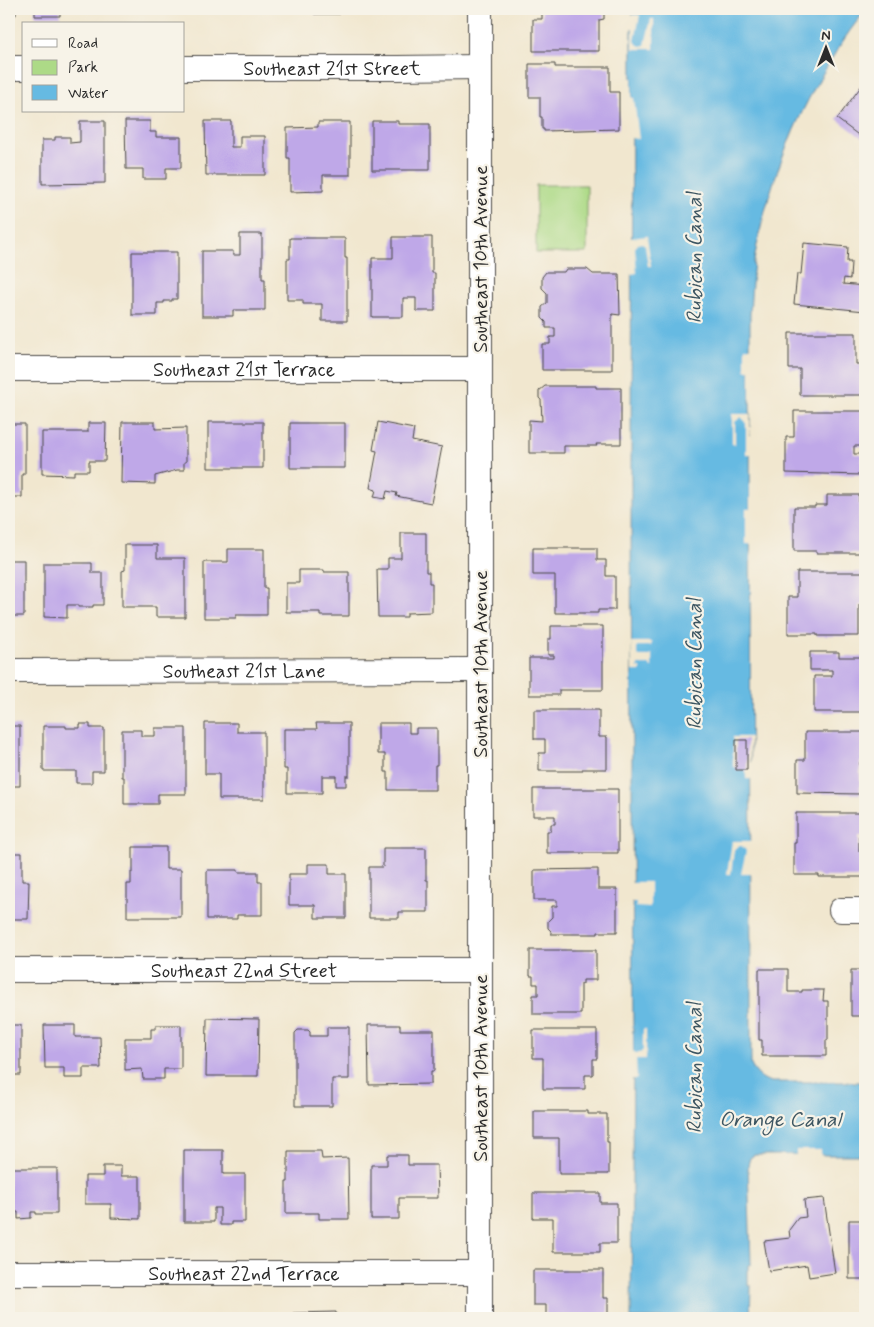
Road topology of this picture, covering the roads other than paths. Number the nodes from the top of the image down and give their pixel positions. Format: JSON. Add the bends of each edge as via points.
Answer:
{"nodes":[{"id":1,"x":480,"y":9,"type":"edge"},
{"id":2,"x":480,"y":67,"type":"junction"},
{"id":3,"x":9,"y":68,"type":"edge"},
{"id":4,"x":22,"y":68,"type":"edge"},
{"id":5,"x":185,"y":68,"type":"edge"},
{"id":6,"x":9,"y":369,"type":"edge"},
{"id":7,"x":480,"y":369,"type":"junction"},
{"id":8,"x":480,"y":670,"type":"junction"},
{"id":9,"x":9,"y":671,"type":"edge"},
{"id":10,"x":840,"y":910,"type":"dead end"},
{"id":11,"x":865,"y":910,"type":"edge"},
{"id":12,"x":9,"y":970,"type":"edge"},
{"id":13,"x":480,"y":970,"type":"junction"},
{"id":14,"x":9,"y":1273,"type":"edge"},
{"id":15,"x":480,"y":1273,"type":"junction"},
{"id":16,"x":480,"y":1318,"type":"edge"}],
"edges":[{"from":1,"to":2,"type":"street","name":"Southeast 10th Avenue"},
{"from":2,"to":5,"type":"street","name":"Southeast 21st Street"},
{"from":2,"to":7,"type":"street","name":"Southeast 10th Avenue"},
{"from":3,"to":4,"type":"street"},
{"from":6,"to":7,"type":"street","name":"Southeast 21st Terrace"},
{"from":7,"to":8,"type":"street","name":"Southeast 10th Avenue"},
{"from":8,"to":9,"type":"street","name":"Southeast 21st Lane"},
{"from":8,"to":13,"type":"street","name":"Southeast 10th Avenue"},
{"from":10,"to":11,"type":"street"},
{"from":12,"to":13,"type":"street","name":"Southeast 22nd Street"},
{"from":13,"to":15,"type":"street","name":"Southeast 10th Avenue"},
{"from":14,"to":15,"type":"street","name":"Southeast 22nd Terrace"},
{"from":15,"to":16,"type":"street","name":"Southeast 10th Avenue"}]}
